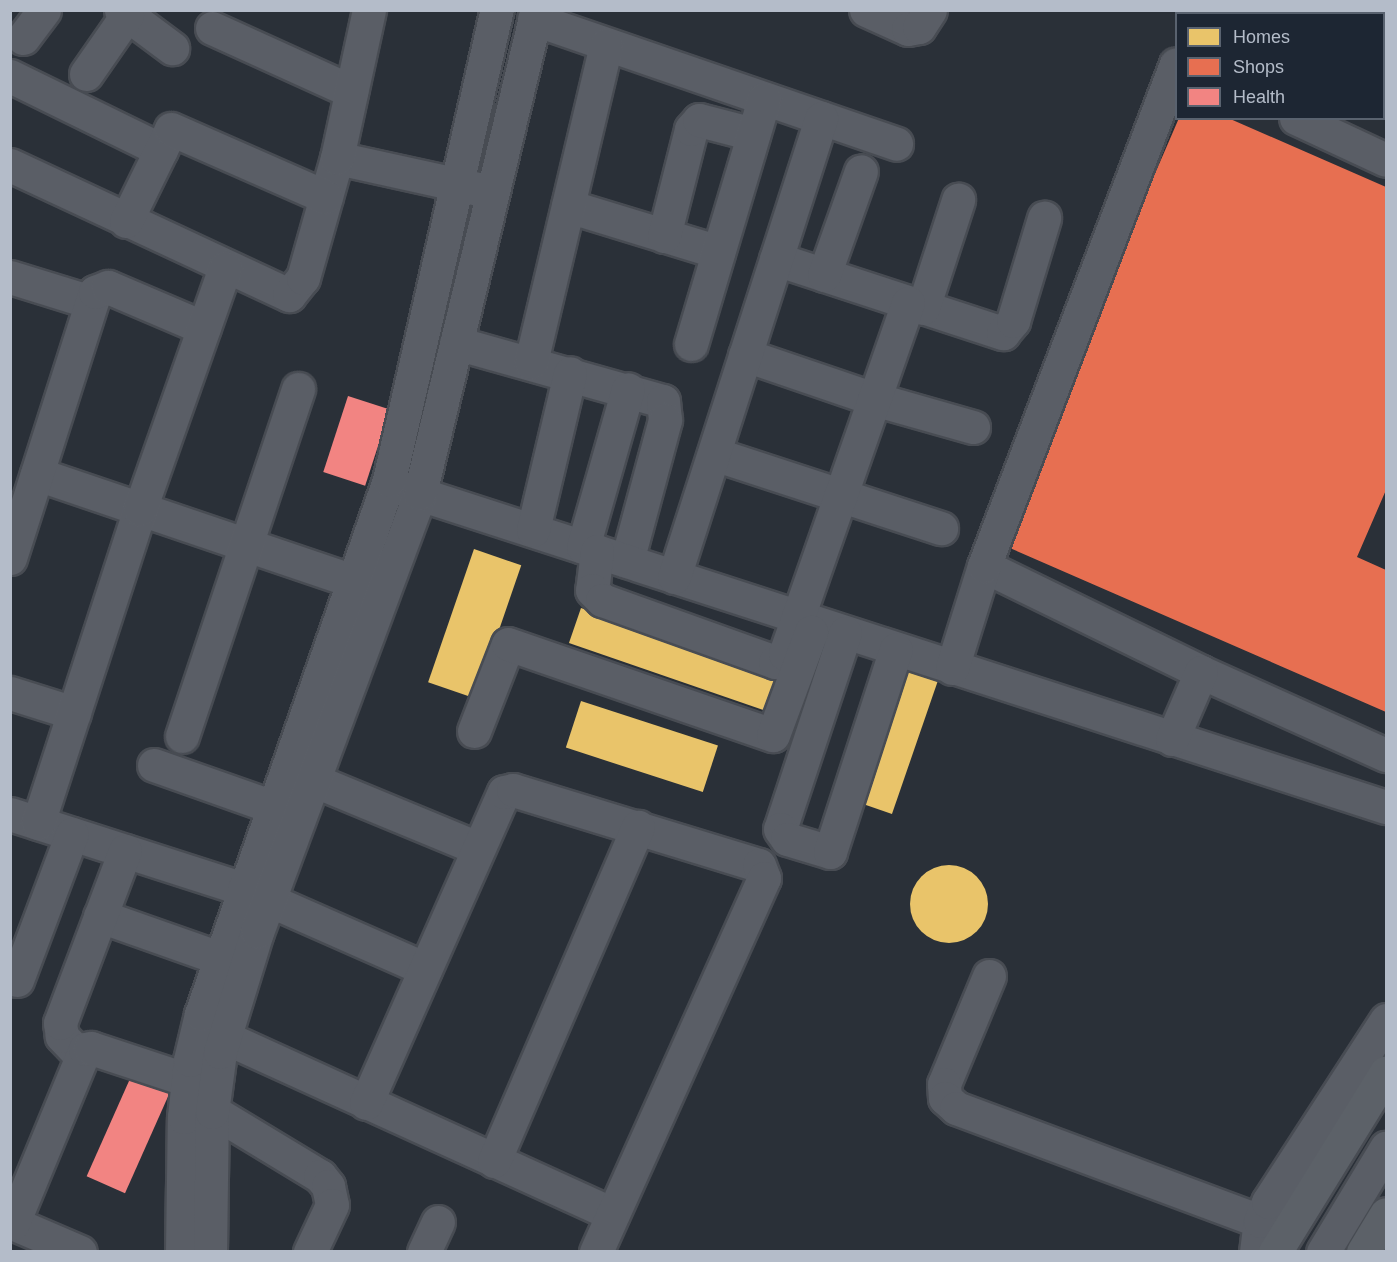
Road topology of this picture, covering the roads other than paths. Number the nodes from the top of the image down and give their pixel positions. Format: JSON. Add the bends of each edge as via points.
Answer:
{"nodes":[{"id":1,"x":44,"y":10,"type":"edge"},
{"id":2,"x":369,"y":10,"type":"edge"},
{"id":3,"x":496,"y":10,"type":"edge"},
{"id":4,"x":866,"y":10,"type":"edge"},
{"id":5,"x":124,"y":13,"type":"edge"},
{"id":6,"x":935,"y":14,"type":"edge"},
{"id":7,"x":536,"y":15,"type":"edge"},
{"id":8,"x":212,"y":28,"type":"dead end"},
{"id":9,"x":23,"y":38,"type":"dead end"},
{"id":10,"x":606,"y":45,"type":"junction"},
{"id":11,"x":172,"y":48,"type":"dead end"},
{"id":12,"x":1175,"y":67,"type":"edge"},
{"id":13,"x":86,"y":74,"type":"dead end"},
{"id":14,"x":10,"y":76,"type":"edge"},
{"id":15,"x":351,"y":92,"type":"junction"},
{"id":16,"x":764,"y":99,"type":"junction"},
{"id":17,"x":822,"y":118,"type":"junction"},
{"id":18,"x":1300,"y":120,"type":"edge"},
{"id":19,"x":753,"y":134,"type":"junction"},
{"id":20,"x":896,"y":144,"type":"dead end"},
{"id":21,"x":161,"y":150,"type":"junction"},
{"id":22,"x":337,"y":158,"type":"junction"},
{"id":23,"x":1386,"y":159,"type":"edge"},
{"id":24,"x":10,"y":165,"type":"edge"},
{"id":25,"x":861,"y":171,"type":"dead end"},
{"id":26,"x":456,"y":186,"type":"junction"},
{"id":27,"x":493,"y":192,"type":"junction"},
{"id":28,"x":326,"y":197,"type":"junction"},
{"id":29,"x":958,"y":200,"type":"dead end"},
{"id":30,"x":568,"y":206,"type":"junction"},
{"id":31,"x":1044,"y":218,"type":"dead end"},
{"id":32,"x":126,"y":220,"type":"junction"},
{"id":33,"x":664,"y":236,"type":"junction"},
{"id":34,"x":718,"y":252,"type":"junction"},
{"id":35,"x":776,"y":259,"type":"junction"},
{"id":36,"x":225,"y":268,"type":"junction"},
{"id":37,"x":824,"y":275,"type":"junction"},
{"id":38,"x":10,"y":277,"type":"edge"},
{"id":39,"x":91,"y":302,"type":"junction"},
{"id":40,"x":915,"y":306,"type":"junction"},
{"id":41,"x":204,"y":328,"type":"junction"},
{"id":42,"x":456,"y":343,"type":"junction"},
{"id":43,"x":691,"y":344,"type":"dead end"},
{"id":44,"x":745,"y":355,"type":"junction"},
{"id":45,"x":531,"y":362,"type":"junction"},
{"id":46,"x":570,"y":373,"type":"junction"},
{"id":47,"x":298,"y":389,"type":"dead end"},
{"id":48,"x":628,"y":389,"type":"junction"},
{"id":49,"x":874,"y":399,"type":"junction"},
{"id":50,"x":973,"y":427,"type":"dead end"},
{"id":51,"x":714,"y":454,"type":"junction"},
{"id":52,"x":38,"y":474,"type":"junction"},
{"id":53,"x":388,"y":483,"type":"junction"},
{"id":54,"x":420,"y":493,"type":"junction"},
{"id":55,"x":840,"y":495,"type":"junction"},
{"id":56,"x":140,"y":509,"type":"junction"},
{"id":57,"x":941,"y":528,"type":"dead end"},
{"id":58,"x":533,"y":530,"type":"junction"},
{"id":59,"x":245,"y":545,"type":"junction"},
{"id":60,"x":590,"y":549,"type":"junction"},
{"id":61,"x":10,"y":558,"type":"edge"},
{"id":62,"x":627,"y":561,"type":"junction"},
{"id":63,"x":984,"y":566,"type":"junction"},
{"id":64,"x":674,"y":577,"type":"junction"},
{"id":65,"x":353,"y":581,"type":"junction"},
{"id":66,"x":806,"y":620,"type":"junction"},
{"id":67,"x":845,"y":633,"type":"junction"},
{"id":68,"x":896,"y":649,"type":"junction"},
{"id":69,"x":952,"y":668,"type":"junction"},
{"id":70,"x":1201,"y":672,"type":"junction"},
{"id":71,"x":10,"y":693,"type":"edge"},
{"id":72,"x":74,"y":713,"type":"junction"},
{"id":73,"x":474,"y":731,"type":"dead end"},
{"id":74,"x":182,"y":735,"type":"dead end"},
{"id":75,"x":1173,"y":739,"type":"junction"},
{"id":76,"x":1386,"y":755,"type":"edge"},
{"id":77,"x":154,"y":765,"type":"dead end"},
{"id":78,"x":313,"y":780,"type":"junction"},
{"id":79,"x":273,"y":807,"type":"junction"},
{"id":80,"x":1386,"y":807,"type":"edge"},
{"id":81,"x":24,"y":818,"type":"edge"},
{"id":82,"x":638,"y":828,"type":"junction"},
{"id":83,"x":72,"y":834,"type":"junction"},
{"id":84,"x":477,"y":849,"type":"junction"},
{"id":85,"x":125,"y":851,"type":"junction"},
{"id":86,"x":256,"y":895,"type":"junction"},
{"id":87,"x":100,"y":916,"type":"junction"},
{"id":88,"x":219,"y":958,"type":"junction"},
{"id":89,"x":425,"y":969,"type":"junction"},
{"id":90,"x":988,"y":976,"type":"dead end"},
{"id":91,"x":17,"y":980,"type":"dead end"},
{"id":92,"x":1386,"y":1020,"type":"edge"},
{"id":93,"x":224,"y":1037,"type":"junction"},
{"id":94,"x":81,"y":1056,"type":"junction"},
{"id":95,"x":1386,"y":1072,"type":"edge"},
{"id":96,"x":195,"y":1095,"type":"junction"},
{"id":97,"x":366,"y":1103,"type":"junction"},
{"id":98,"x":1386,"y":1148,"type":"edge"},
{"id":99,"x":494,"y":1161,"type":"junction"},
{"id":100,"x":613,"y":1214,"type":"junction"},
{"id":101,"x":1386,"y":1214,"type":"edge"},
{"id":102,"x":438,"y":1222,"type":"dead end"},
{"id":103,"x":16,"y":1231,"type":"edge"},
{"id":104,"x":1258,"y":1236,"type":"edge"},
{"id":105,"x":81,"y":1251,"type":"edge"},
{"id":106,"x":182,"y":1251,"type":"edge"},
{"id":107,"x":210,"y":1251,"type":"edge"},
{"id":108,"x":310,"y":1251,"type":"edge"},
{"id":109,"x":424,"y":1251,"type":"edge"},
{"id":110,"x":596,"y":1251,"type":"edge"},
{"id":111,"x":1275,"y":1251,"type":"edge"},
{"id":112,"x":1323,"y":1251,"type":"edge"},
{"id":113,"x":1364,"y":1251,"type":"edge"}],
"edges":[{"from":1,"to":9,"type":"street"},
{"from":2,"to":15,"type":"street"},
{"from":3,"to":26,"type":"street"},
{"from":4,"to":6,"type":"street","via":[[908,29],[919,27]]},
{"from":5,"to":11,"type":"street"},
{"from":5,"to":13,"type":"street"},
{"from":7,"to":10,"type":"street"},
{"from":7,"to":27,"type":"street"},
{"from":8,"to":15,"type":"street"},
{"from":10,"to":16,"type":"street"},
{"from":10,"to":30,"type":"street"},
{"from":12,"to":63,"type":"street"},
{"from":14,"to":21,"type":"street"},
{"from":15,"to":22,"type":"street"},
{"from":16,"to":17,"type":"street"},
{"from":16,"to":19,"type":"street"},
{"from":17,"to":20,"type":"street"},
{"from":17,"to":35,"type":"street"},
{"from":18,"to":23,"type":"street"},
{"from":19,"to":33,"type":"street","via":[[699,120],[691,129]]},
{"from":19,"to":34,"type":"street"},
{"from":21,"to":28,"type":"street","via":[[171,129]]},
{"from":21,"to":32,"type":"street"},
{"from":22,"to":26,"type":"street"},
{"from":22,"to":28,"type":"street"},
{"from":24,"to":32,"type":"street"},
{"from":25,"to":37,"type":"street"},
{"from":26,"to":27,"type":"street"},
{"from":26,"to":53,"type":"street"},
{"from":27,"to":42,"type":"street"},
{"from":28,"to":36,"type":"street","via":[[298,289],[289,295],[279,293]]},
{"from":29,"to":40,"type":"street"},
{"from":30,"to":33,"type":"street"},
{"from":30,"to":45,"type":"street"},
{"from":31,"to":40,"type":"street","via":[[1008,330],[996,333]]},
{"from":32,"to":36,"type":"street"},
{"from":33,"to":34,"type":"street"},
{"from":34,"to":43,"type":"street"},
{"from":35,"to":37,"type":"street"},
{"from":35,"to":44,"type":"street"},
{"from":36,"to":41,"type":"street"},
{"from":37,"to":40,"type":"street"},
{"from":38,"to":39,"type":"street"},
{"from":39,"to":41,"type":"street","via":[[95,292],[108,287]]},
{"from":39,"to":52,"type":"street"},
{"from":40,"to":49,"type":"street"},
{"from":41,"to":56,"type":"street"},
{"from":42,"to":45,"type":"street"},
{"from":42,"to":54,"type":"street"},
{"from":44,"to":49,"type":"street"},
{"from":44,"to":51,"type":"street"},
{"from":45,"to":46,"type":"street"},
{"from":46,"to":48,"type":"street"},
{"from":46,"to":58,"type":"street"},
{"from":47,"to":59,"type":"street"},
{"from":48,"to":60,"type":"street"},
{"from":48,"to":62,"type":"street","via":[[653,396],[667,407]]},
{"from":49,"to":50,"type":"street"},
{"from":49,"to":55,"type":"street"},
{"from":51,"to":55,"type":"street"},
{"from":51,"to":64,"type":"street"},
{"from":52,"to":56,"type":"street"},
{"from":52,"to":61,"type":"street"},
{"from":53,"to":54,"type":"street"},
{"from":53,"to":65,"type":"street"},
{"from":54,"to":58,"type":"street"},
{"from":54,"to":78,"type":"street"},
{"from":55,"to":57,"type":"street"},
{"from":55,"to":66,"type":"street"},
{"from":56,"to":59,"type":"street"},
{"from":56,"to":72,"type":"street"},
{"from":58,"to":60,"type":"street"},
{"from":59,"to":65,"type":"street"},
{"from":59,"to":74,"type":"street"},
{"from":60,"to":62,"type":"street"},
{"from":60,"to":66,"type":"street","via":[[592,590],[602,600],[775,662],[785,654]]},
{"from":62,"to":64,"type":"street"},
{"from":63,"to":69,"type":"street"},
{"from":63,"to":70,"type":"street"},
{"from":64,"to":66,"type":"street"},
{"from":65,"to":79,"type":"street"},
{"from":66,"to":67,"type":"street"},
{"from":66,"to":73,"type":"street","via":[[773,735],[508,644]]},
{"from":67,"to":68,"type":"street"},
{"from":67,"to":68,"type":"street","via":[[780,829],[787,839],[830,852]]},
{"from":68,"to":69,"type":"street"},
{"from":69,"to":75,"type":"street"},
{"from":70,"to":75,"type":"street"},
{"from":70,"to":76,"type":"street"},
{"from":71,"to":72,"type":"street"},
{"from":72,"to":81,"type":"street"},
{"from":75,"to":80,"type":"street"},
{"from":77,"to":79,"type":"street"},
{"from":78,"to":84,"type":"street"},
{"from":78,"to":86,"type":"street"},
{"from":79,"to":86,"type":"street"},
{"from":81,"to":83,"type":"street"},
{"from":82,"to":84,"type":"street","via":[[513,790],[500,797]]},
{"from":82,"to":99,"type":"street"},
{"from":82,"to":100,"type":"street","via":[[750,861],[759,865],[764,878]]},
{"from":83,"to":85,"type":"street"},
{"from":83,"to":91,"type":"street"},
{"from":84,"to":89,"type":"street"},
{"from":85,"to":86,"type":"street"},
{"from":85,"to":87,"type":"street"},
{"from":86,"to":88,"type":"street"},
{"from":86,"to":89,"type":"street"},
{"from":86,"to":93,"type":"street"},
{"from":87,"to":88,"type":"street"},
{"from":87,"to":94,"type":"street","via":[[59,1029]]},
{"from":88,"to":96,"type":"street","via":[[201,1014]]},
{"from":89,"to":97,"type":"street"},
{"from":90,"to":104,"type":"street","via":[[944,1084],[945,1098],[956,1108]]},
{"from":92,"to":104,"type":"street","via":[[1281,1179]]},
{"from":93,"to":96,"type":"street"},
{"from":93,"to":97,"type":"street"},
{"from":94,"to":96,"type":"street","via":[[91,1048]]},
{"from":94,"to":103,"type":"street"},
{"from":95,"to":111,"type":"main road"},
{"from":96,"to":106,"type":"street"},
{"from":96,"to":107,"type":"street"},
{"from":96,"to":108,"type":"street","via":[[320,1176],[328,1186],[332,1205]]},
{"from":97,"to":99,"type":"street"},
{"from":98,"to":112,"type":"street"},
{"from":99,"to":100,"type":"street"},
{"from":100,"to":110,"type":"street"},
{"from":101,"to":113,"type":"main road"},
{"from":102,"to":109,"type":"street"},
{"from":103,"to":105,"type":"street"}]}
